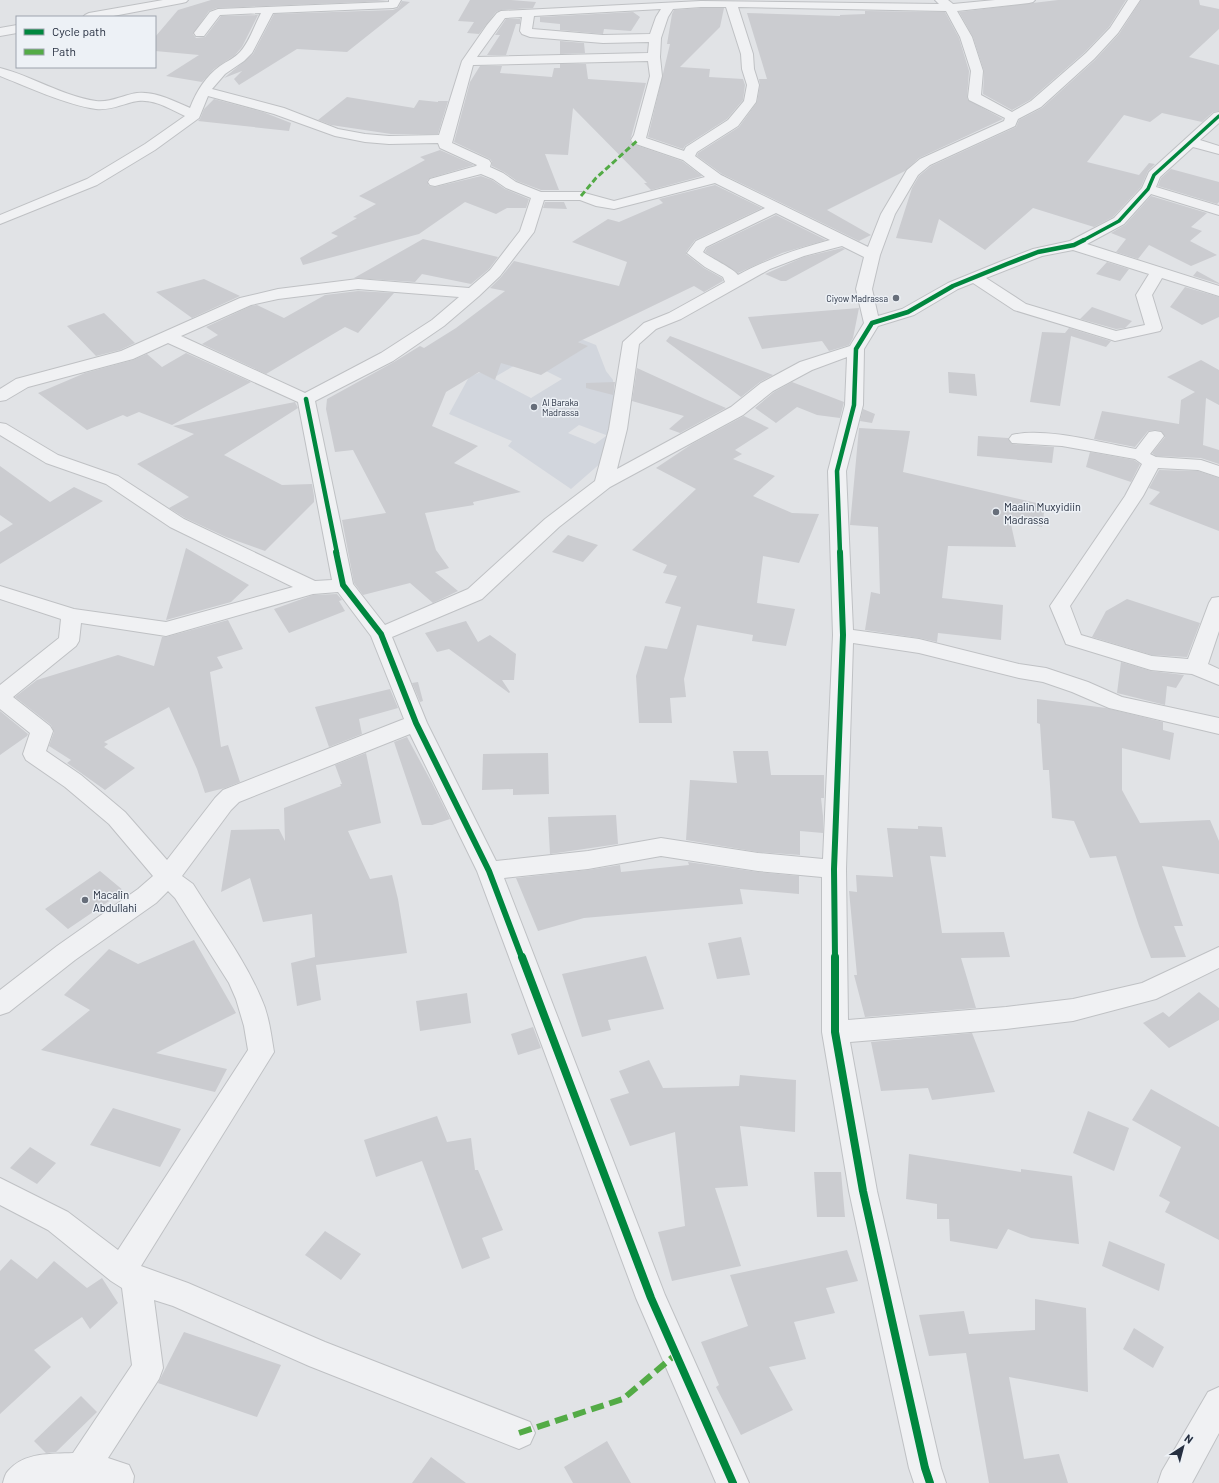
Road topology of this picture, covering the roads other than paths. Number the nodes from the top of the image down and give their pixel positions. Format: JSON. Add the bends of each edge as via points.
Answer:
{"nodes":[{"id":1,"x":182,"y":0,"type":"edge"},
{"id":2,"x":259,"y":0,"type":"edge"},
{"id":3,"x":395,"y":0,"type":"edge"},
{"id":4,"x":563,"y":0,"type":"edge"},
{"id":5,"x":1029,"y":0,"type":"edge"},
{"id":6,"x":1134,"y":0,"type":"edge"},
{"id":7,"x":761,"y":2,"type":"edge"},
{"id":8,"x":732,"y":4,"type":"junction"},
{"id":9,"x":946,"y":4,"type":"edge"},
{"id":10,"x":669,"y":5,"type":"junction"},
{"id":11,"x":268,"y":9,"type":"junction"},
{"id":12,"x":556,"y":11,"type":"junction"},
{"id":13,"x":529,"y":13,"type":"junction"},
{"id":14,"x":94,"y":16,"type":"edge"},
{"id":15,"x":16,"y":29,"type":"edge"},
{"id":16,"x":0,"y":32,"type":"edge"},
{"id":17,"x":200,"y":33,"type":"dead end"},
{"id":18,"x":655,"y":38,"type":"junction"},
{"id":19,"x":654,"y":57,"type":"junction"},
{"id":20,"x":468,"y":60,"type":"junction"},
{"id":21,"x":0,"y":72,"type":"edge"},
{"id":22,"x":206,"y":91,"type":"junction"},
{"id":23,"x":194,"y":115,"type":"junction"},
{"id":24,"x":1219,"y":116,"type":"edge"},
{"id":25,"x":1012,"y":117,"type":"junction"},
{"id":26,"x":445,"y":139,"type":"junction"},
{"id":27,"x":1192,"y":142,"type":"junction"},
{"id":28,"x":1219,"y":150,"type":"edge"},
{"id":29,"x":688,"y":157,"type":"junction"},
{"id":30,"x":482,"y":169,"type":"junction"},
{"id":31,"x":716,"y":178,"type":"junction"},
{"id":32,"x":435,"y":182,"type":"dead end"},
{"id":33,"x":1148,"y":189,"type":"junction"},
{"id":34,"x":539,"y":196,"type":"junction"},
{"id":35,"x":775,"y":208,"type":"junction"},
{"id":36,"x":1219,"y":211,"type":"edge"},
{"id":37,"x":0,"y":220,"type":"edge"},
{"id":38,"x":842,"y":240,"type":"junction"},
{"id":39,"x":1074,"y":245,"type":"junction"},
{"id":40,"x":872,"y":255,"type":"junction"},
{"id":41,"x":1158,"y":272,"type":"junction"},
{"id":42,"x":976,"y":278,"type":"junction"},
{"id":43,"x":734,"y":284,"type":"junction"},
{"id":44,"x":1219,"y":292,"type":"edge"},
{"id":45,"x":474,"y":293,"type":"junction"},
{"id":46,"x":872,"y":323,"type":"junction"},
{"id":47,"x":169,"y":337,"type":"junction"},
{"id":48,"x":856,"y":349,"type":"junction"},
{"id":49,"x":0,"y":396,"type":"edge"},
{"id":50,"x":306,"y":399,"type":"junction"},
{"id":51,"x":0,"y":428,"type":"edge"},
{"id":52,"x":1155,"y":436,"type":"dead end"},
{"id":53,"x":1018,"y":439,"type":"dead end"},
{"id":54,"x":1146,"y":459,"type":"junction"},
{"id":55,"x":1216,"y":467,"type":"edge"},
{"id":56,"x":604,"y":483,"type":"junction"},
{"id":57,"x":343,"y":585,"type":"junction"},
{"id":58,"x":312,"y":588,"type":"junction"},
{"id":59,"x":0,"y":592,"type":"edge"},
{"id":60,"x":1219,"y":603,"type":"edge"},
{"id":61,"x":72,"y":615,"type":"junction"},
{"id":62,"x":381,"y":634,"type":"junction"},
{"id":63,"x":843,"y":635,"type":"junction"},
{"id":64,"x":1196,"y":667,"type":"junction"},
{"id":65,"x":1219,"y":678,"type":"edge"},
{"id":66,"x":0,"y":697,"type":"edge"},
{"id":67,"x":416,"y":723,"type":"junction"},
{"id":68,"x":1219,"y":726,"type":"edge"},
{"id":69,"x":834,"y":869,"type":"junction"},
{"id":70,"x":489,"y":871,"type":"junction"},
{"id":71,"x":168,"y":877,"type":"junction"},
{"id":72,"x":1219,"y":957,"type":"edge"},
{"id":73,"x":0,"y":1004,"type":"edge"},
{"id":74,"x":835,"y":1032,"type":"junction"},
{"id":75,"x":0,"y":1191,"type":"edge"},
{"id":76,"x":129,"y":1275,"type":"junction"},
{"id":77,"x":1219,"y":1403,"type":"edge"},
{"id":78,"x":519,"y":1433,"type":"dead end"},
{"id":79,"x":82,"y":1469,"type":"junction"},
{"id":80,"x":19,"y":1483,"type":"edge"},
{"id":81,"x":117,"y":1483,"type":"edge"},
{"id":82,"x":733,"y":1483,"type":"edge"},
{"id":83,"x":930,"y":1483,"type":"edge"},
{"id":84,"x":1174,"y":1483,"type":"edge"}],
"edges":[{"from":1,"to":14,"type":"street"},
{"from":2,"to":11,"type":"street"},
{"from":3,"to":11,"type":"street","via":[[392,5]]},
{"from":4,"to":12,"type":"street"},
{"from":5,"to":9,"type":"street"},
{"from":6,"to":25,"type":"street","via":[[1114,30],[1090,56],[1036,104]]},
{"from":7,"to":8,"type":"street"},
{"from":7,"to":9,"type":"street"},
{"from":8,"to":10,"type":"street"},
{"from":8,"to":29,"type":"street","via":[[753,85],[750,102],[733,123],[691,150]]},
{"from":9,"to":25,"type":"street","via":[[966,37],[978,71],[974,97]]},
{"from":10,"to":12,"type":"street"},
{"from":10,"to":18,"type":"street"},
{"from":11,"to":17,"type":"street","via":[[218,12]]},
{"from":11,"to":22,"type":"street","via":[[244,56],[218,74]]},
{"from":12,"to":13,"type":"street"},
{"from":13,"to":18,"type":"street","via":[[526,31],[534,34],[603,39]]},
{"from":13,"to":20,"type":"street","via":[[501,15]]},
{"from":15,"to":16,"type":"street"},
{"from":18,"to":19,"type":"street"},
{"from":19,"to":20,"type":"street"},
{"from":19,"to":29,"type":"street","via":[[656,76],[638,140]]},
{"from":20,"to":26,"type":"street"},
{"from":21,"to":23,"type":"street","via":[[82,102],[107,105],[150,96]]},
{"from":22,"to":23,"type":"street"},
{"from":22,"to":26,"type":"street","via":[[279,111],[335,132],[364,138]]},
{"from":23,"to":37,"type":"street","via":[[150,147],[92,182]]},
{"from":24,"to":27,"type":"street"},
{"from":25,"to":40,"type":"street","via":[[1010,123],[925,162],[912,174],[888,214]]},
{"from":26,"to":30,"type":"street","via":[[445,145],[484,163]]},
{"from":27,"to":28,"type":"street"},
{"from":27,"to":33,"type":"street","via":[[1154,175]]},
{"from":29,"to":31,"type":"street"},
{"from":30,"to":32,"type":"street"},
{"from":30,"to":34,"type":"street","via":[[511,185]]},
{"from":31,"to":34,"type":"street","via":[[614,205],[581,196]]},
{"from":31,"to":35,"type":"street"},
{"from":33,"to":36,"type":"street"},
{"from":33,"to":39,"type":"street","via":[[1119,221]]},
{"from":34,"to":45,"type":"street","via":[[527,232],[495,273]]},
{"from":35,"to":38,"type":"street"},
{"from":35,"to":43,"type":"street","via":[[701,244],[695,253],[730,274]]},
{"from":38,"to":40,"type":"street"},
{"from":38,"to":43,"type":"street","via":[[765,266]]},
{"from":39,"to":41,"type":"street"},
{"from":39,"to":42,"type":"street","via":[[1038,252]]},
{"from":40,"to":46,"type":"street","via":[[864,289]]},
{"from":41,"to":42,"type":"street","via":[[1144,295],[1154,328],[1115,336],[1020,307]]},
{"from":41,"to":44,"type":"street"},
{"from":42,"to":46,"type":"street","via":[[953,286],[908,312]]},
{"from":43,"to":56,"type":"street","via":[[675,316],[650,326],[631,342],[618,429]]},
{"from":45,"to":47,"type":"street","via":[[358,284],[278,294],[246,301]]},
{"from":45,"to":50,"type":"street","via":[[438,323],[388,358]]},
{"from":46,"to":48,"type":"street"},
{"from":47,"to":49,"type":"street","via":[[127,355],[22,383]]},
{"from":47,"to":50,"type":"street"},
{"from":48,"to":56,"type":"street","via":[[806,366],[767,387],[738,411]]},
{"from":48,"to":63,"type":"street","via":[[854,405],[837,471]]},
{"from":50,"to":57,"type":"street"},
{"from":51,"to":58,"type":"street","via":[[52,459],[112,480],[177,523]]},
{"from":52,"to":54,"type":"street"},
{"from":53,"to":54,"type":"street","via":[[1062,441]]},
{"from":54,"to":55,"type":"street"},
{"from":54,"to":64,"type":"street","via":[[1134,496],[1060,606],[1074,638],[1151,663]]},
{"from":56,"to":62,"type":"street","via":[[552,523],[475,594]]},
{"from":57,"to":58,"type":"street"},
{"from":57,"to":62,"type":"street"},
{"from":58,"to":61,"type":"street","via":[[166,629]]},
{"from":59,"to":61,"type":"street"},
{"from":60,"to":64,"type":"street"},
{"from":61,"to":66,"type":"street","via":[[69,641]]},
{"from":62,"to":67,"type":"street"},
{"from":63,"to":68,"type":"street","via":[[919,646],[1019,671],[1046,675],[1117,703]]},
{"from":63,"to":69,"type":"street"},
{"from":64,"to":65,"type":"street"},
{"from":66,"to":71,"type":"street","via":[[42,731],[34,754],[73,780],[117,818]]},
{"from":67,"to":70,"type":"street"},
{"from":67,"to":71,"type":"street","via":[[231,796]]},
{"from":69,"to":70,"type":"street","via":[[758,862],[661,848],[588,860]]},
{"from":69,"to":74,"type":"street"},
{"from":70,"to":82,"type":"street","via":[[651,1298]]},
{"from":71,"to":73,"type":"street","via":[[147,896],[66,953]]},
{"from":71,"to":76,"type":"street","via":[[184,891],[238,978],[249,999],[261,1052]]},
{"from":72,"to":74,"type":"street","via":[[1148,992],[1073,1010]]},
{"from":74,"to":83,"type":"street","via":[[863,1192]]},
{"from":75,"to":76,"type":"street","via":[[58,1221]]},
{"from":76,"to":78,"type":"street","via":[[320,1355]]},
{"from":76,"to":79,"type":"street","via":[[148,1368]]},
{"from":77,"to":84,"type":"street"},
{"from":79,"to":80,"type":"street","via":[[35,1471]]},
{"from":79,"to":81,"type":"street","via":[[118,1476]]}]}
